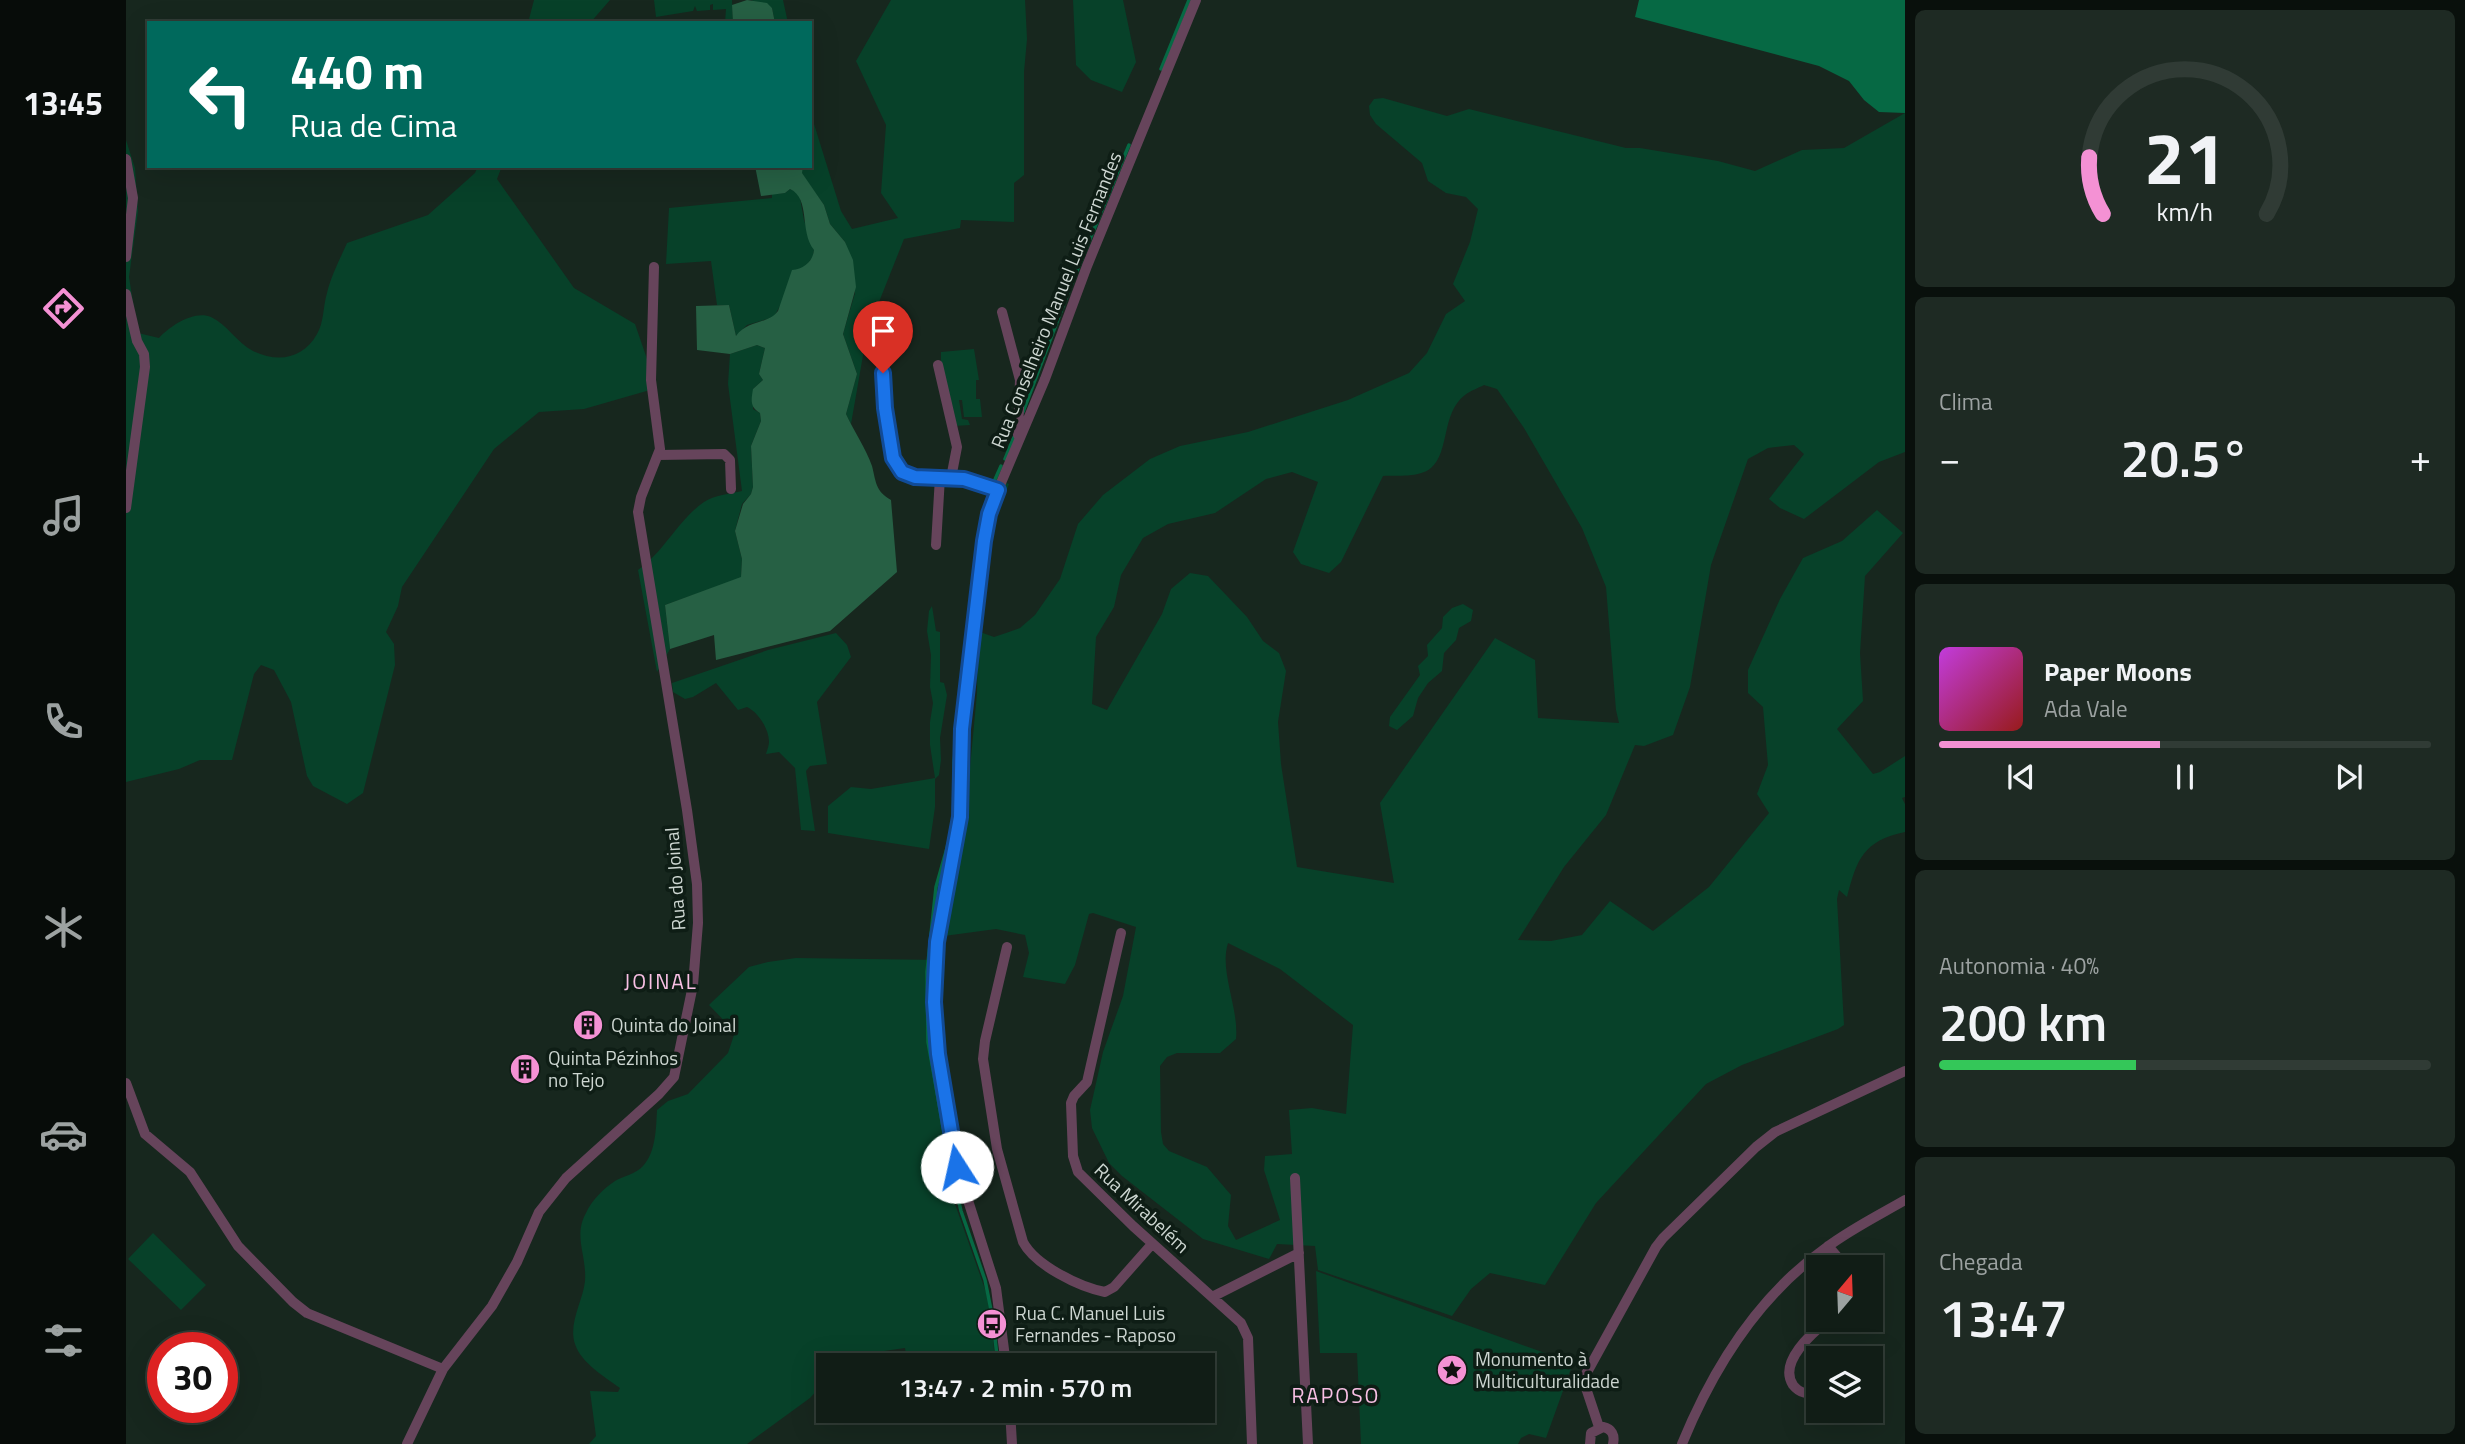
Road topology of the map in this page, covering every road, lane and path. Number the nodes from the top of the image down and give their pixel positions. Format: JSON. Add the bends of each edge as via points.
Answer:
{"nodes":[{"id":1,"x":1196,"y":0,"type":"edge"},
{"id":2,"x":126,"y":159,"type":"edge"},
{"id":3,"x":126,"y":257,"type":"edge"},
{"id":4,"x":654,"y":267,"type":"dead end"},
{"id":5,"x":126,"y":294,"type":"edge"},
{"id":6,"x":1002,"y":312,"type":"dead end"},
{"id":7,"x":938,"y":365,"type":"dead end"},
{"id":8,"x":883,"y":373,"type":"dead end"},
{"id":9,"x":1018,"y":441,"type":"junction"},
{"id":10,"x":658,"y":455,"type":"junction"},
{"id":11,"x":940,"y":477,"type":"junction"},
{"id":12,"x":951,"y":478,"type":"junction"},
{"id":13,"x":731,"y":489,"type":"dead end"},
{"id":14,"x":998,"y":490,"type":"junction"},
{"id":15,"x":126,"y":508,"type":"edge"},
{"id":16,"x":936,"y":545,"type":"dead end"},
{"id":17,"x":1121,"y":933,"type":"dead end"},
{"id":18,"x":1007,"y":947,"type":"dead end"},
{"id":19,"x":1905,"y":1071,"type":"edge"},
{"id":20,"x":126,"y":1083,"type":"edge"},
{"id":21,"x":1295,"y":1178,"type":"dead end"},
{"id":22,"x":1905,"y":1200,"type":"edge"},
{"id":23,"x":1152,"y":1244,"type":"junction"},
{"id":24,"x":1828,"y":1246,"type":"junction"},
{"id":25,"x":1299,"y":1253,"type":"junction"},
{"id":26,"x":1836,"y":1255,"type":"edge"},
{"id":27,"x":1212,"y":1297,"type":"junction"},
{"id":28,"x":1817,"y":1332,"type":"edge"},
{"id":29,"x":1004,"y":1353,"type":"edge"},
{"id":30,"x":443,"y":1370,"type":"junction"},
{"id":31,"x":1806,"y":1393,"type":"edge"},
{"id":32,"x":1011,"y":1423,"type":"edge"},
{"id":33,"x":1599,"y":1427,"type":"junction"},
{"id":34,"x":407,"y":1444,"type":"edge"},
{"id":35,"x":1012,"y":1444,"type":"edge"},
{"id":36,"x":1252,"y":1444,"type":"edge"},
{"id":37,"x":1308,"y":1444,"type":"edge"},
{"id":38,"x":1590,"y":1444,"type":"edge"},
{"id":39,"x":1614,"y":1444,"type":"edge"},
{"id":40,"x":1682,"y":1444,"type":"edge"}],
"edges":[{"from":1,"to":9,"type":"street","name":"Rua Conselheiro Manuel Luis Fernandes"},
{"from":2,"to":3,"type":"street","via":[[133,198]]},
{"from":4,"to":10,"type":"street","name":"Rua do Joinal","via":[[651,380]]},
{"from":5,"to":15,"type":"street","via":[[145,367]]},
{"from":6,"to":9,"type":"street","via":[[1020,380]]},
{"from":7,"to":12,"type":"street","via":[[957,447]]},
{"from":8,"to":11,"type":"street","via":[[896,465],[909,476]]},
{"from":9,"to":14,"type":"street","name":"Rua Conselheiro Manuel Luis Fernandes"},
{"from":10,"to":13,"type":"street","via":[[724,454],[730,460]]},
{"from":10,"to":30,"type":"street","name":"Rua do Joinal","via":[[638,512],[697,884],[693,985],[674,1077],[566,1178],[539,1212],[492,1306]]},
{"from":11,"to":12,"type":"street"},
{"from":11,"to":16,"type":"street"},
{"from":12,"to":14,"type":"street"},
{"from":14,"to":29,"type":"street","name":"Rua Conselheiro Manuel Luis Fernandes","via":[[986,528],[973,629],[962,729],[959,824],[937,942],[934,1002],[957,1167],[996,1288]]},
{"from":17,"to":23,"type":"street","name":"Rua Mirabelém","via":[[1087,1082],[1071,1103],[1073,1156],[1082,1176]]},
{"from":18,"to":23,"type":"street","via":[[984,1059],[997,1149],[1023,1242],[1039,1262],[1105,1292]]},
{"from":19,"to":33,"type":"street","via":[[1776,1132],[1663,1238],[1586,1374],[1585,1385]]},
{"from":20,"to":30,"type":"street","via":[[145,1134],[190,1172],[238,1247],[293,1302]]},
{"from":21,"to":25,"type":"street"},
{"from":22,"to":24,"type":"street"},
{"from":23,"to":27,"type":"street","name":"Rua Mirabelém"},
{"from":24,"to":26,"type":"street"},
{"from":24,"to":40,"type":"street","via":[[1790,1278],[1748,1325],[1713,1379]]},
{"from":25,"to":27,"type":"street"},
{"from":25,"to":37,"type":"street"},
{"from":27,"to":36,"type":"street","name":"Rua Mirabelém","via":[[1246,1333]]},
{"from":28,"to":31,"type":"street","via":[[1792,1359],[1789,1369],[1797,1390]]},
{"from":30,"to":34,"type":"street","name":"Rua do Joinal"},
{"from":32,"to":35,"type":"street"},
{"from":33,"to":38,"type":"street","via":[[1591,1433]]},
{"from":33,"to":39,"type":"street","via":[[1612,1432]]}]}
